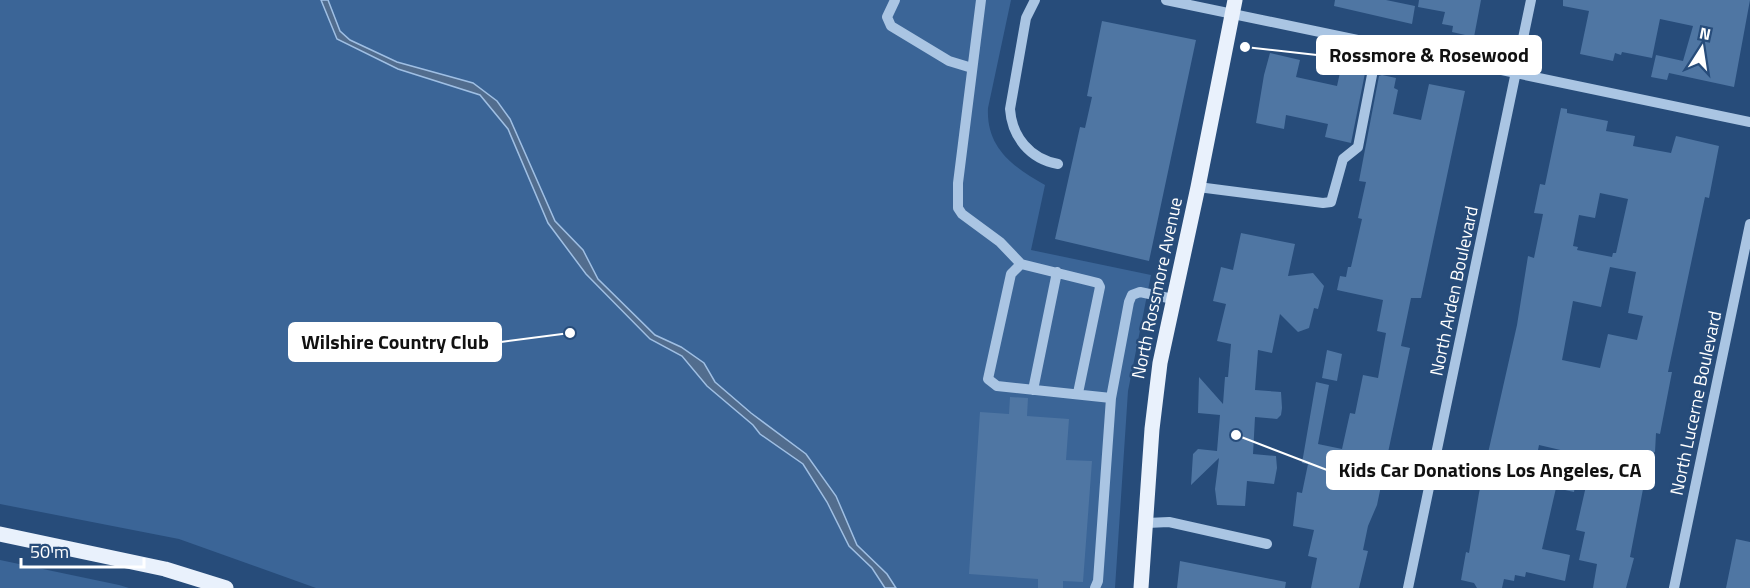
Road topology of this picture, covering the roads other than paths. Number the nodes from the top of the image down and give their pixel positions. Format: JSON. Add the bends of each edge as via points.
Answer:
{"nodes":[{"id":1,"x":895,"y":0,"type":"edge"},
{"id":2,"x":981,"y":0,"type":"edge"},
{"id":3,"x":1035,"y":0,"type":"edge"},
{"id":4,"x":1166,"y":0,"type":"edge"},
{"id":5,"x":1531,"y":0,"type":"edge"},
{"id":6,"x":1233,"y":7,"type":"edge"},
{"id":7,"x":1378,"y":44,"type":"junction"},
{"id":8,"x":972,"y":68,"type":"junction"},
{"id":9,"x":1516,"y":73,"type":"junction"},
{"id":10,"x":1750,"y":122,"type":"edge"},
{"id":11,"x":1058,"y":164,"type":"dead end"},
{"id":12,"x":1198,"y":187,"type":"junction"},
{"id":13,"x":1750,"y":224,"type":"edge"},
{"id":14,"x":1021,"y":264,"type":"junction"},
{"id":15,"x":1057,"y":272,"type":"junction"},
{"id":16,"x":1173,"y":299,"type":"junction"},
{"id":17,"x":1033,"y":390,"type":"junction"},
{"id":18,"x":1078,"y":393,"type":"junction"},
{"id":19,"x":1110,"y":398,"type":"junction"},
{"id":20,"x":1147,"y":523,"type":"junction"},
{"id":21,"x":0,"y":534,"type":"edge"},
{"id":22,"x":1267,"y":544,"type":"dead end"},
{"id":23,"x":226,"y":588,"type":"edge"},
{"id":24,"x":1095,"y":588,"type":"edge"},
{"id":25,"x":1141,"y":588,"type":"edge"},
{"id":26,"x":1408,"y":588,"type":"edge"},
{"id":27,"x":1674,"y":588,"type":"edge"}],
"edges":[{"from":1,"to":8,"type":"street","via":[[887,17],[891,26],[949,61]]},
{"from":2,"to":8,"type":"street"},
{"from":3,"to":11,"type":"street","via":[[1026,18],[1011,121],[1023,146],[1043,162]]},
{"from":4,"to":6,"type":"street"},
{"from":5,"to":9,"type":"street","name":"North Arden Boulevard"},
{"from":6,"to":7,"type":"street"},
{"from":6,"to":12,"type":"main road","name":"North Rossmore Avenue"},
{"from":7,"to":9,"type":"street"},
{"from":7,"to":12,"type":"street","via":[[1358,147],[1343,159],[1331,202]]},
{"from":8,"to":14,"type":"street","via":[[958,208]]},
{"from":9,"to":10,"type":"street"},
{"from":9,"to":26,"type":"street","name":"North Arden Boulevard"},
{"from":12,"to":16,"type":"main road","name":"North Rossmore Avenue"},
{"from":13,"to":27,"type":"street","name":"North Lucerne Boulevard"},
{"from":14,"to":15,"type":"street"},
{"from":14,"to":17,"type":"street","via":[[1011,274],[988,379],[997,386]]},
{"from":15,"to":17,"type":"street"},
{"from":15,"to":18,"type":"street","via":[[1093,280],[1100,287]]},
{"from":16,"to":19,"type":"street","via":[[1140,292],[1132,295]]},
{"from":16,"to":20,"type":"main road","name":"North Rossmore Avenue","via":[[1155,396]]},
{"from":17,"to":18,"type":"street"},
{"from":18,"to":19,"type":"street"},
{"from":19,"to":24,"type":"street"},
{"from":20,"to":22,"type":"street","via":[[1169,522]]},
{"from":20,"to":25,"type":"main road","name":"North Rossmore Avenue"},
{"from":21,"to":23,"type":"main road","via":[[165,569]]}]}
